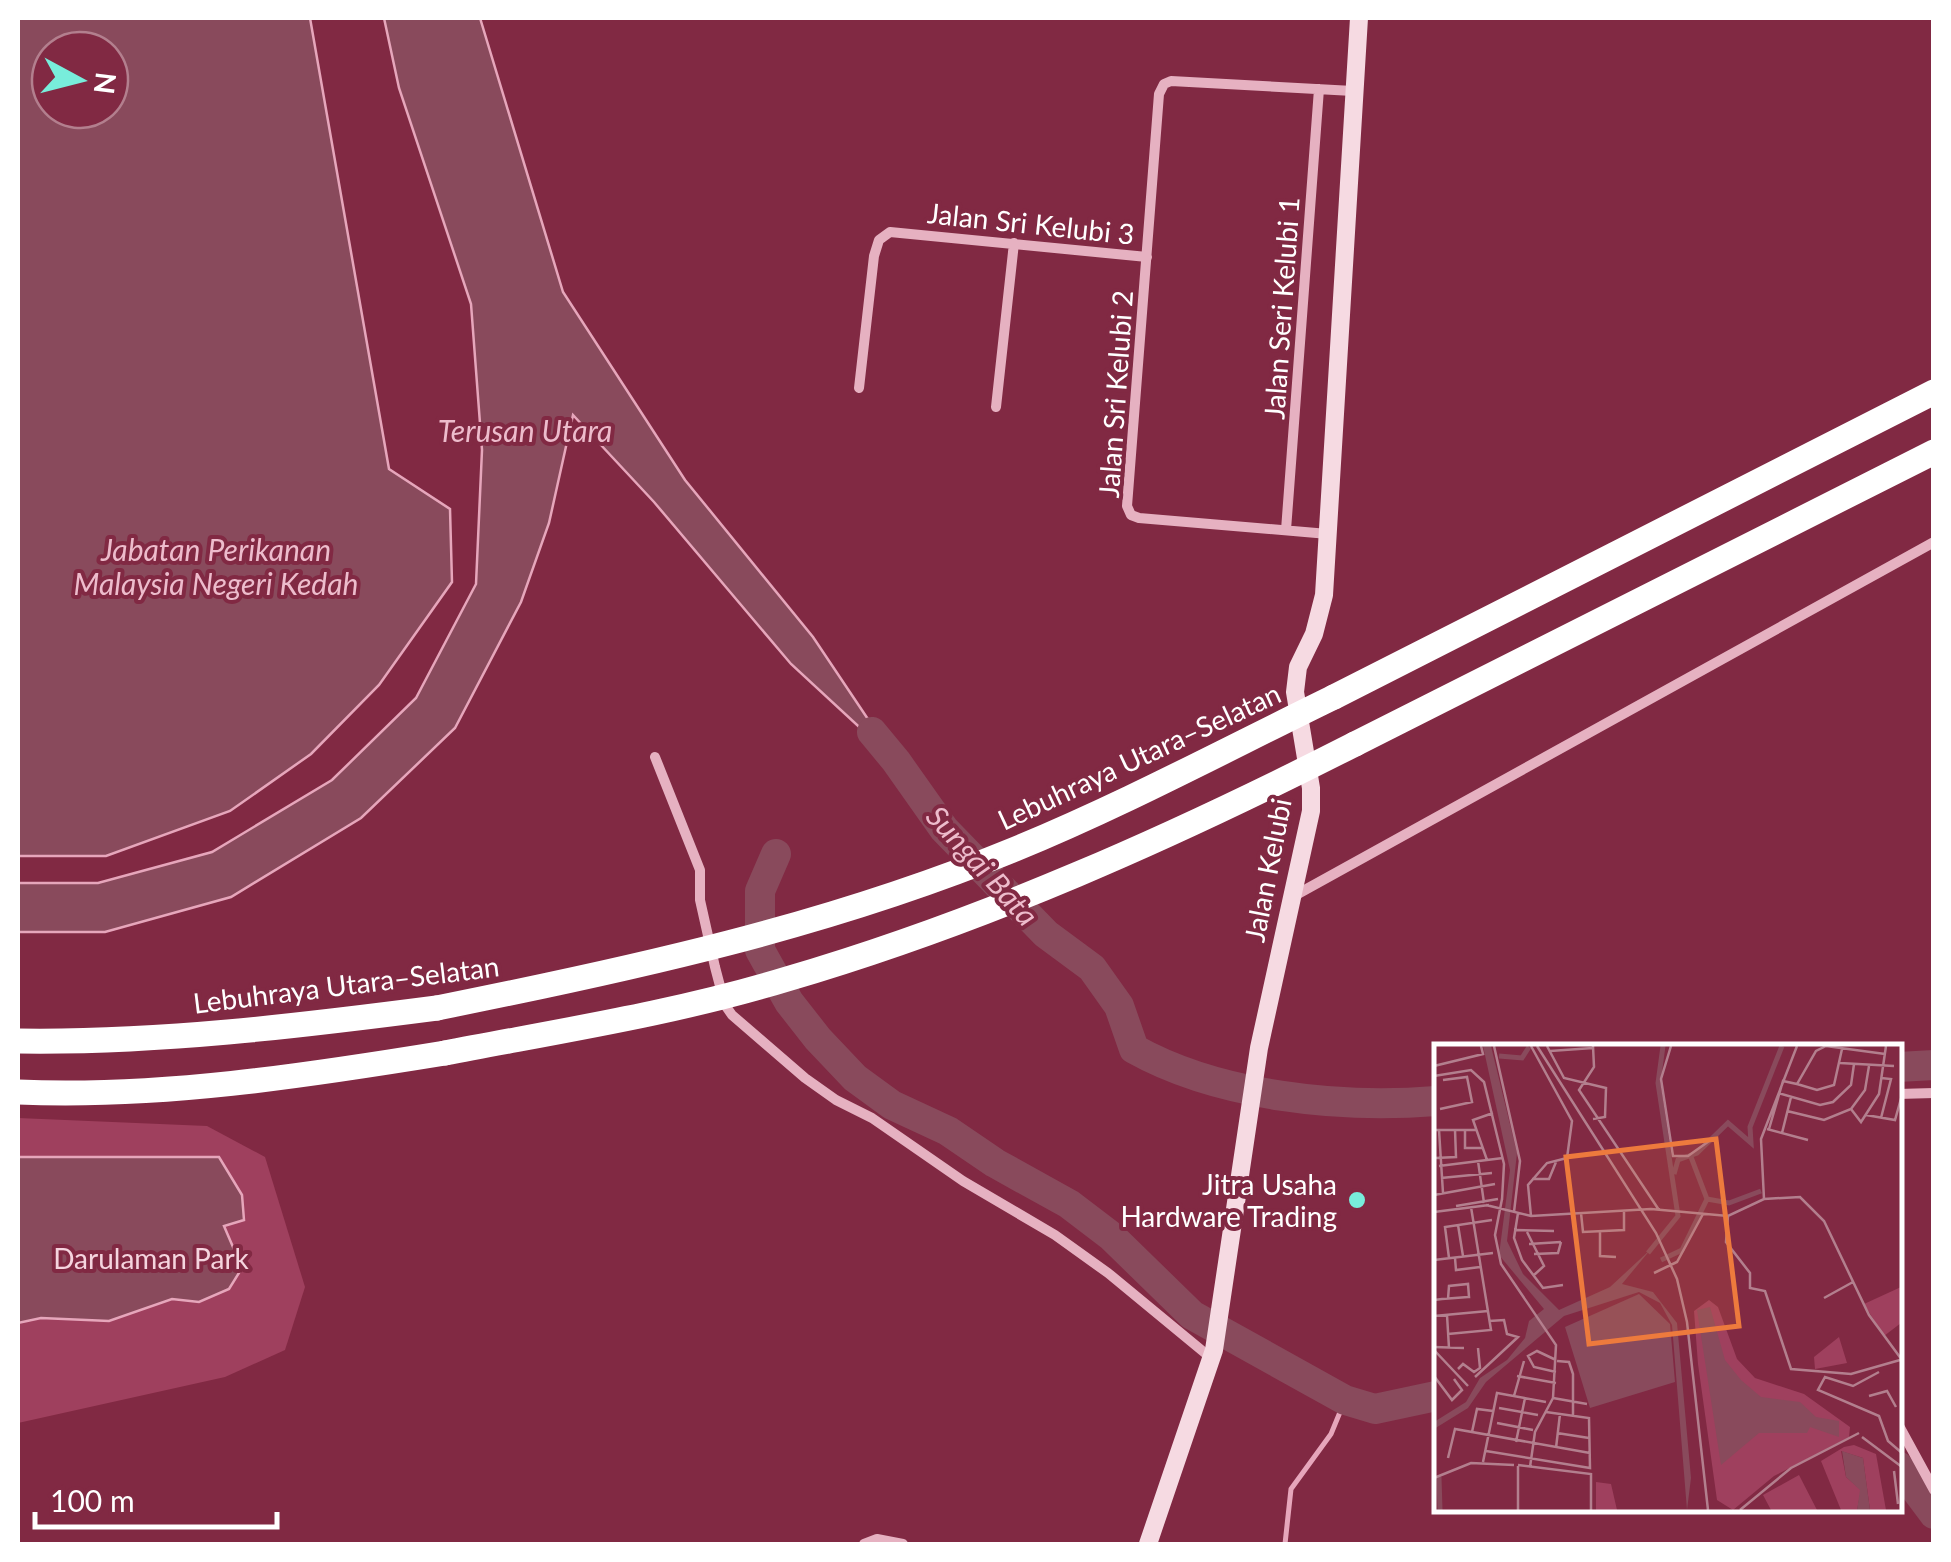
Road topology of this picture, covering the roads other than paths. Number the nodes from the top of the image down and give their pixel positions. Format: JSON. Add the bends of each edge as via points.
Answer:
{"nodes":[{"id":1,"x":1359,"y":18,"type":"edge"},
{"id":2,"x":1319,"y":90,"type":"junction"},
{"id":3,"x":1353,"y":92,"type":"junction"},
{"id":4,"x":1014,"y":243,"type":"junction"},
{"id":5,"x":1147,"y":256,"type":"junction"},
{"id":6,"x":859,"y":388,"type":"dead end"},
{"id":7,"x":1934,"y":392,"type":"edge"},
{"id":8,"x":996,"y":406,"type":"dead end"},
{"id":9,"x":1934,"y":452,"type":"edge"},
{"id":10,"x":1286,"y":530,"type":"junction"},
{"id":11,"x":1329,"y":534,"type":"junction"},
{"id":12,"x":1934,"y":542,"type":"edge"},
{"id":13,"x":655,"y":757,"type":"dead end"},
{"id":14,"x":1293,"y":896,"type":"junction"},
{"id":15,"x":18,"y":1041,"type":"edge"},
{"id":16,"x":18,"y":1092,"type":"edge"},
{"id":17,"x":1934,"y":1093,"type":"edge"},
{"id":18,"x":1901,"y":1094,"type":"edge"},
{"id":19,"x":1213,"y":1354,"type":"junction"},
{"id":20,"x":1901,"y":1430,"type":"edge"},
{"id":21,"x":1934,"y":1490,"type":"edge"},
{"id":22,"x":864,"y":1544,"type":"edge"},
{"id":23,"x":903,"y":1544,"type":"edge"},
{"id":24,"x":1148,"y":1544,"type":"edge"}],
"edges":[{"from":1,"to":3,"type":"main road","name":"Jalan Kelubi"},
{"from":2,"to":3,"type":"street","name":"Jalan Sri Kelubi 3"},
{"from":2,"to":5,"type":"street","name":"Jalan Sri Kelubi 3","via":[[1164,84]]},
{"from":2,"to":10,"type":"street","name":"Jalan Seri Kelubi 1"},
{"from":3,"to":11,"type":"main road","name":"Jalan Kelubi"},
{"from":4,"to":5,"type":"street","name":"Jalan Sri Kelubi 3"},
{"from":4,"to":6,"type":"street","name":"Jalan Sri Kelubi 3","via":[[890,232],[880,240]]},
{"from":4,"to":8,"type":"street"},
{"from":5,"to":10,"type":"street","name":"Jalan Sri Kelubi 2","via":[[1131,515]]},
{"from":7,"to":15,"type":"highway","name":"Lebuhraya Utara–Selatan","bridge":true,"via":[[1165,783],[903,891],[688,953],[437,1008],[166,1038]]},
{"from":9,"to":16,"type":"highway","bridge":true,"via":[[1176,832],[916,938],[706,1000],[445,1053],[143,1091]]},
{"from":10,"to":11,"type":"street","name":"Jalan Sri Kelubi 2"},
{"from":11,"to":14,"type":"main road","name":"Jalan Kelubi","via":[[1318,622],[1295,681],[1311,788]]},
{"from":12,"to":14,"type":"street"},
{"from":13,"to":19,"type":"street","via":[[700,870],[700,900],[732,1015],[836,1100],[1108,1273]]},
{"from":14,"to":19,"type":"main road","name":"Jalan Kelubi","via":[[1259,1048]]},
{"from":17,"to":18,"type":"street"},
{"from":19,"to":24,"type":"main road","name":"Jalan Kelubi"},
{"from":20,"to":21,"type":"street"},
{"from":22,"to":23,"type":"street","via":[[877,1538]]}]}
